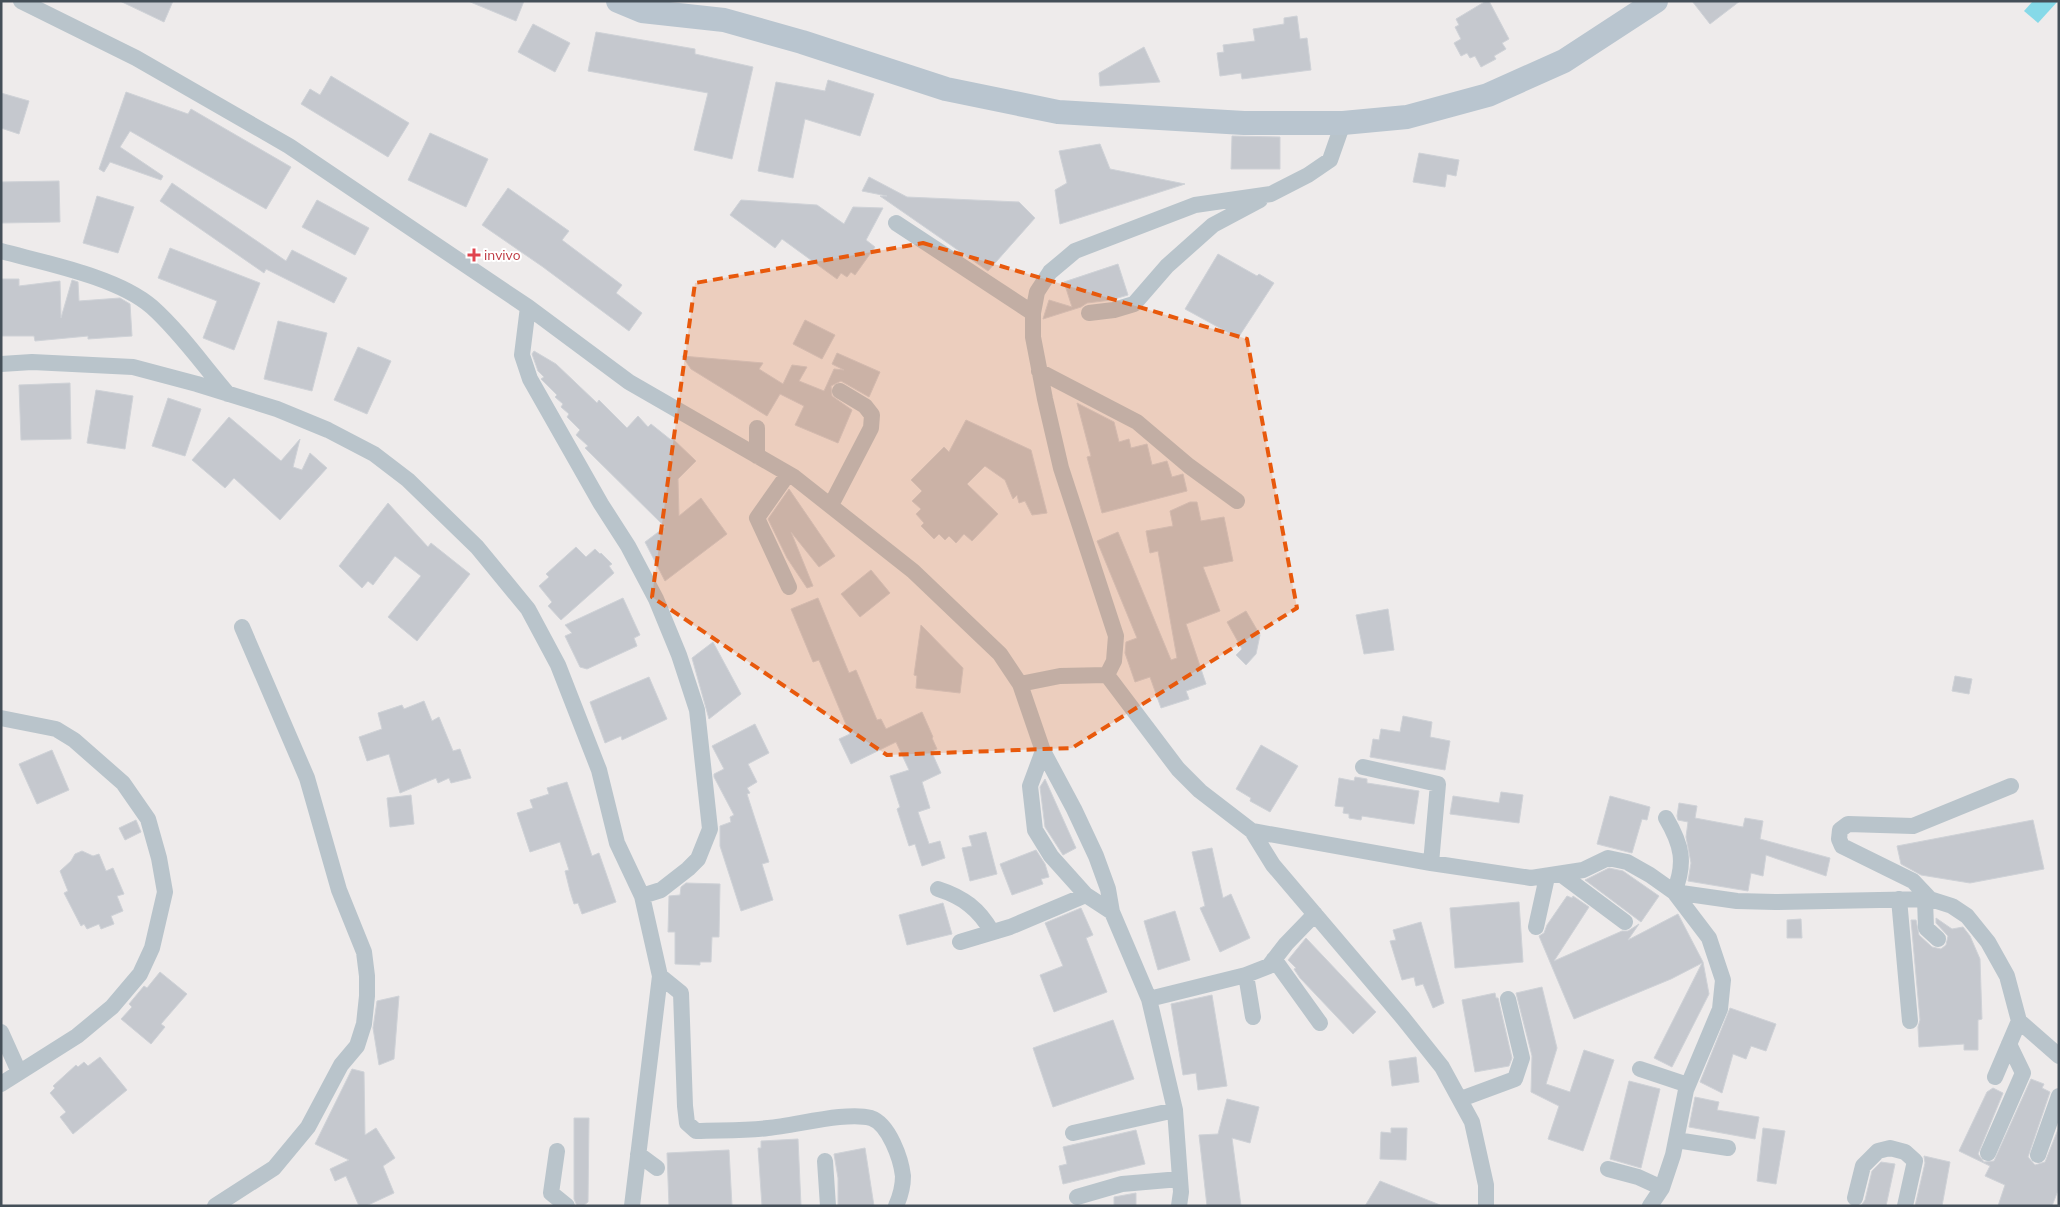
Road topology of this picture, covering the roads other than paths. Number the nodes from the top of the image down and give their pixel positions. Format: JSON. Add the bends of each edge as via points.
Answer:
{"nodes":[{"id":1,"x":21,"y":1,"type":"edge"},
{"id":2,"x":618,"y":1,"type":"edge"},
{"id":3,"x":1656,"y":1,"type":"edge"},
{"id":4,"x":1343,"y":123,"type":"junction"},
{"id":5,"x":1271,"y":194,"type":"junction"},
{"id":6,"x":896,"y":223,"type":"dead end"},
{"id":7,"x":1,"y":251,"type":"edge"},
{"id":8,"x":528,"y":307,"type":"junction"},
{"id":9,"x":1033,"y":313,"type":"junction"},
{"id":10,"x":1089,"y":313,"type":"dead end"},
{"id":11,"x":1,"y":364,"type":"edge"},
{"id":12,"x":1039,"y":371,"type":"junction"},
{"id":13,"x":840,"y":391,"type":"dead end"},
{"id":14,"x":228,"y":394,"type":"junction"},
{"id":15,"x":757,"y":428,"type":"dead end"},
{"id":16,"x":757,"y":456,"type":"junction"},
{"id":17,"x":788,"y":474,"type":"junction"},
{"id":18,"x":1237,"y":501,"type":"dead end"},
{"id":19,"x":831,"y":505,"type":"junction"},
{"id":20,"x":789,"y":587,"type":"dead end"},
{"id":21,"x":242,"y":627,"type":"dead end"},
{"id":22,"x":1108,"y":675,"type":"junction"},
{"id":23,"x":1020,"y":684,"type":"junction"},
{"id":24,"x":1,"y":718,"type":"edge"},
{"id":25,"x":1043,"y":751,"type":"junction"},
{"id":26,"x":1364,"y":767,"type":"dead end"},
{"id":27,"x":2011,"y":786,"type":"dead end"},
{"id":28,"x":1666,"y":818,"type":"dead end"},
{"id":29,"x":1252,"y":831,"type":"junction"},
{"id":30,"x":1431,"y":863,"type":"junction"},
{"id":31,"x":1554,"y":876,"type":"junction"},
{"id":32,"x":938,"y":888,"type":"dead end"},
{"id":33,"x":1674,"y":892,"type":"junction"},
{"id":34,"x":1086,"y":895,"type":"junction"},
{"id":35,"x":642,"y":896,"type":"junction"},
{"id":36,"x":1900,"y":899,"type":"junction"},
{"id":37,"x":1928,"y":899,"type":"junction"},
{"id":38,"x":1112,"y":912,"type":"junction"},
{"id":39,"x":1315,"y":914,"type":"junction"},
{"id":40,"x":1624,"y":922,"type":"dead end"},
{"id":41,"x":1536,"y":927,"type":"dead end"},
{"id":42,"x":992,"y":932,"type":"junction"},
{"id":43,"x":1938,"y":939,"type":"dead end"},
{"id":44,"x":960,"y":942,"type":"dead end"},
{"id":45,"x":1274,"y":959,"type":"junction"},
{"id":46,"x":1246,"y":975,"type":"junction"},
{"id":47,"x":660,"y":976,"type":"junction"},
{"id":48,"x":1149,"y":999,"type":"junction"},
{"id":49,"x":1508,"y":999,"type":"dead end"},
{"id":50,"x":1253,"y":1017,"type":"dead end"},
{"id":51,"x":1910,"y":1021,"type":"dead end"},
{"id":52,"x":2019,"y":1021,"type":"junction"},
{"id":53,"x":1320,"y":1023,"type":"dead end"},
{"id":54,"x":1,"y":1032,"type":"edge"},
{"id":55,"x":2009,"y":1044,"type":"junction"},
{"id":56,"x":2059,"y":1056,"type":"edge"},
{"id":57,"x":1640,"y":1069,"type":"dead end"},
{"id":58,"x":19,"y":1072,"type":"junction"},
{"id":59,"x":1995,"y":1077,"type":"dead end"},
{"id":60,"x":1,"y":1084,"type":"edge"},
{"id":61,"x":1688,"y":1085,"type":"junction"},
{"id":62,"x":2059,"y":1096,"type":"edge"},
{"id":63,"x":1461,"y":1099,"type":"junction"},
{"id":64,"x":1175,"y":1110,"type":"junction"},
{"id":65,"x":1073,"y":1133,"type":"dead end"},
{"id":66,"x":1676,"y":1140,"type":"junction"},
{"id":67,"x":1728,"y":1148,"type":"dead end"},
{"id":68,"x":557,"y":1151,"type":"dead end"},
{"id":69,"x":1988,"y":1153,"type":"dead end"},
{"id":70,"x":638,"y":1154,"type":"junction"},
{"id":71,"x":2038,"y":1155,"type":"dead end"},
{"id":72,"x":826,"y":1161,"type":"dead end"},
{"id":73,"x":657,"y":1168,"type":"dead end"},
{"id":74,"x":1608,"y":1169,"type":"dead end"},
{"id":75,"x":1662,"y":1188,"type":"junction"},
{"id":76,"x":1181,"y":1196,"type":"edge"},
{"id":77,"x":1076,"y":1197,"type":"dead end"},
{"id":78,"x":1855,"y":1198,"type":"dead end"},
{"id":79,"x":215,"y":1206,"type":"edge"},
{"id":80,"x":567,"y":1206,"type":"edge"},
{"id":81,"x":632,"y":1206,"type":"edge"},
{"id":82,"x":828,"y":1206,"type":"edge"},
{"id":83,"x":896,"y":1206,"type":"edge"},
{"id":84,"x":1486,"y":1206,"type":"edge"},
{"id":85,"x":1650,"y":1206,"type":"edge"},
{"id":86,"x":1905,"y":1206,"type":"edge"}],
"edges":[{"from":1,"to":8,"type":"street","via":[[136,58],[244,118]]},
{"from":2,"to":4,"type":"main road","via":[[642,11],[724,20],[946,89],[1058,112],[1244,123]]},
{"from":3,"to":4,"type":"main road","via":[[1564,61],[1488,95],[1406,117]]},
{"from":4,"to":5,"type":"street","via":[[1330,160]]},
{"from":5,"to":9,"type":"street","via":[[1195,204],[1075,251],[1050,272],[1037,292]]},
{"from":5,"to":10,"type":"street","via":[[1213,225],[1167,266],[1134,304]]},
{"from":6,"to":9,"type":"street"},
{"from":7,"to":14,"type":"street","via":[[94,277],[135,295],[151,306]]},
{"from":8,"to":16,"type":"street","via":[[629,382]]},
{"from":8,"to":35,"type":"street","via":[[522,355],[530,379],[656,599],[680,655],[697,710],[710,830],[698,859],[688,869],[661,890]]},
{"from":9,"to":12,"type":"street"},
{"from":11,"to":14,"type":"street","via":[[32,362],[133,367]]},
{"from":12,"to":18,"type":"street","via":[[1137,422],[1188,466]]},
{"from":12,"to":22,"type":"street","via":[[1061,468],[1116,636],[1114,661]]},
{"from":13,"to":19,"type":"street","via":[[865,406],[872,415],[871,428]]},
{"from":14,"to":35,"type":"street","via":[[302,420],[374,454],[408,480],[498,571],[528,608],[558,665],[599,770],[617,843]]},
{"from":15,"to":16,"type":"street"},
{"from":16,"to":17,"type":"street"},
{"from":17,"to":19,"type":"street"},
{"from":17,"to":20,"type":"street","via":[[758,518]]},
{"from":19,"to":23,"type":"street","via":[[913,570],[1000,654]]},
{"from":21,"to":79,"type":"street","via":[[308,778],[339,890],[364,952],[368,976],[364,1024],[357,1046],[341,1065],[308,1127],[274,1168]]},
{"from":22,"to":23,"type":"street","via":[[1060,676]]},
{"from":22,"to":29,"type":"street","via":[[1178,769],[1200,791]]},
{"from":23,"to":25,"type":"street"},
{"from":24,"to":58,"type":"street","via":[[56,729],[74,740],[122,783],[148,819],[165,892],[152,948],[140,974],[112,1007],[77,1036]]},
{"from":25,"to":34,"type":"street","via":[[1030,786],[1035,830],[1051,856]]},
{"from":25,"to":38,"type":"street","via":[[1096,856]]},
{"from":26,"to":30,"type":"street","via":[[1438,784]]},
{"from":27,"to":37,"type":"street","via":[[1912,826],[1848,824],[1840,830],[1842,846],[1913,881]]},
{"from":28,"to":33,"type":"street","via":[[1680,851],[1681,874]]},
{"from":29,"to":30,"type":"street"},
{"from":29,"to":39,"type":"street","via":[[1273,865]]},
{"from":30,"to":31,"type":"street","via":[[1531,878]]},
{"from":31,"to":33,"type":"street","via":[[1583,870],[1608,858],[1627,862]]},
{"from":31,"to":40,"type":"street"},
{"from":31,"to":41,"type":"street"},
{"from":32,"to":42,"type":"street","via":[[973,906]]},
{"from":33,"to":36,"type":"street","via":[[1738,901]]},
{"from":33,"to":61,"type":"street","via":[[1709,938],[1724,980],[1720,1009]]},
{"from":34,"to":38,"type":"street"},
{"from":34,"to":42,"type":"street"},
{"from":35,"to":47,"type":"street"},
{"from":36,"to":37,"type":"street"},
{"from":36,"to":51,"type":"street"},
{"from":37,"to":43,"type":"street","via":[[1926,928]]},
{"from":37,"to":52,"type":"street","via":[[1952,906],[1967,916],[1988,942],[2007,976]]},
{"from":38,"to":48,"type":"street"},
{"from":39,"to":45,"type":"street"},
{"from":39,"to":63,"type":"street","via":[[1442,1067]]},
{"from":42,"to":44,"type":"street"},
{"from":45,"to":46,"type":"street","via":[[1269,966]]},
{"from":45,"to":53,"type":"street"},
{"from":46,"to":48,"type":"street"},
{"from":46,"to":50,"type":"street"},
{"from":47,"to":70,"type":"street"},
{"from":47,"to":83,"type":"street","via":[[681,993],[687,1123],[696,1131],[767,1128],[836,1118],[872,1119],[886,1130],[894,1143],[903,1176]]},
{"from":48,"to":64,"type":"street"},
{"from":49,"to":63,"type":"street","via":[[1522,1058],[1515,1079]]},
{"from":52,"to":55,"type":"street"},
{"from":52,"to":56,"type":"street"},
{"from":54,"to":58,"type":"street"},
{"from":55,"to":59,"type":"street"},
{"from":55,"to":69,"type":"street","via":[[2023,1073]]},
{"from":57,"to":61,"type":"street"},
{"from":58,"to":60,"type":"street"},
{"from":61,"to":66,"type":"street"},
{"from":62,"to":71,"type":"street"},
{"from":63,"to":84,"type":"street","via":[[1479,1148],[1486,1185]]},
{"from":64,"to":65,"type":"street"},
{"from":64,"to":76,"type":"street"},
{"from":66,"to":67,"type":"street"},
{"from":66,"to":75,"type":"street"},
{"from":68,"to":80,"type":"street","via":[[551,1193]]},
{"from":70,"to":73,"type":"street"},
{"from":70,"to":81,"type":"street"},
{"from":72,"to":82,"type":"street"},
{"from":74,"to":75,"type":"street"},
{"from":75,"to":85,"type":"street"},
{"from":76,"to":77,"type":"street","via":[[1122,1184]]},
{"from":78,"to":86,"type":"street","via":[[1863,1166],[1878,1152],[1890,1148],[1905,1152],[1915,1161]]}]}
